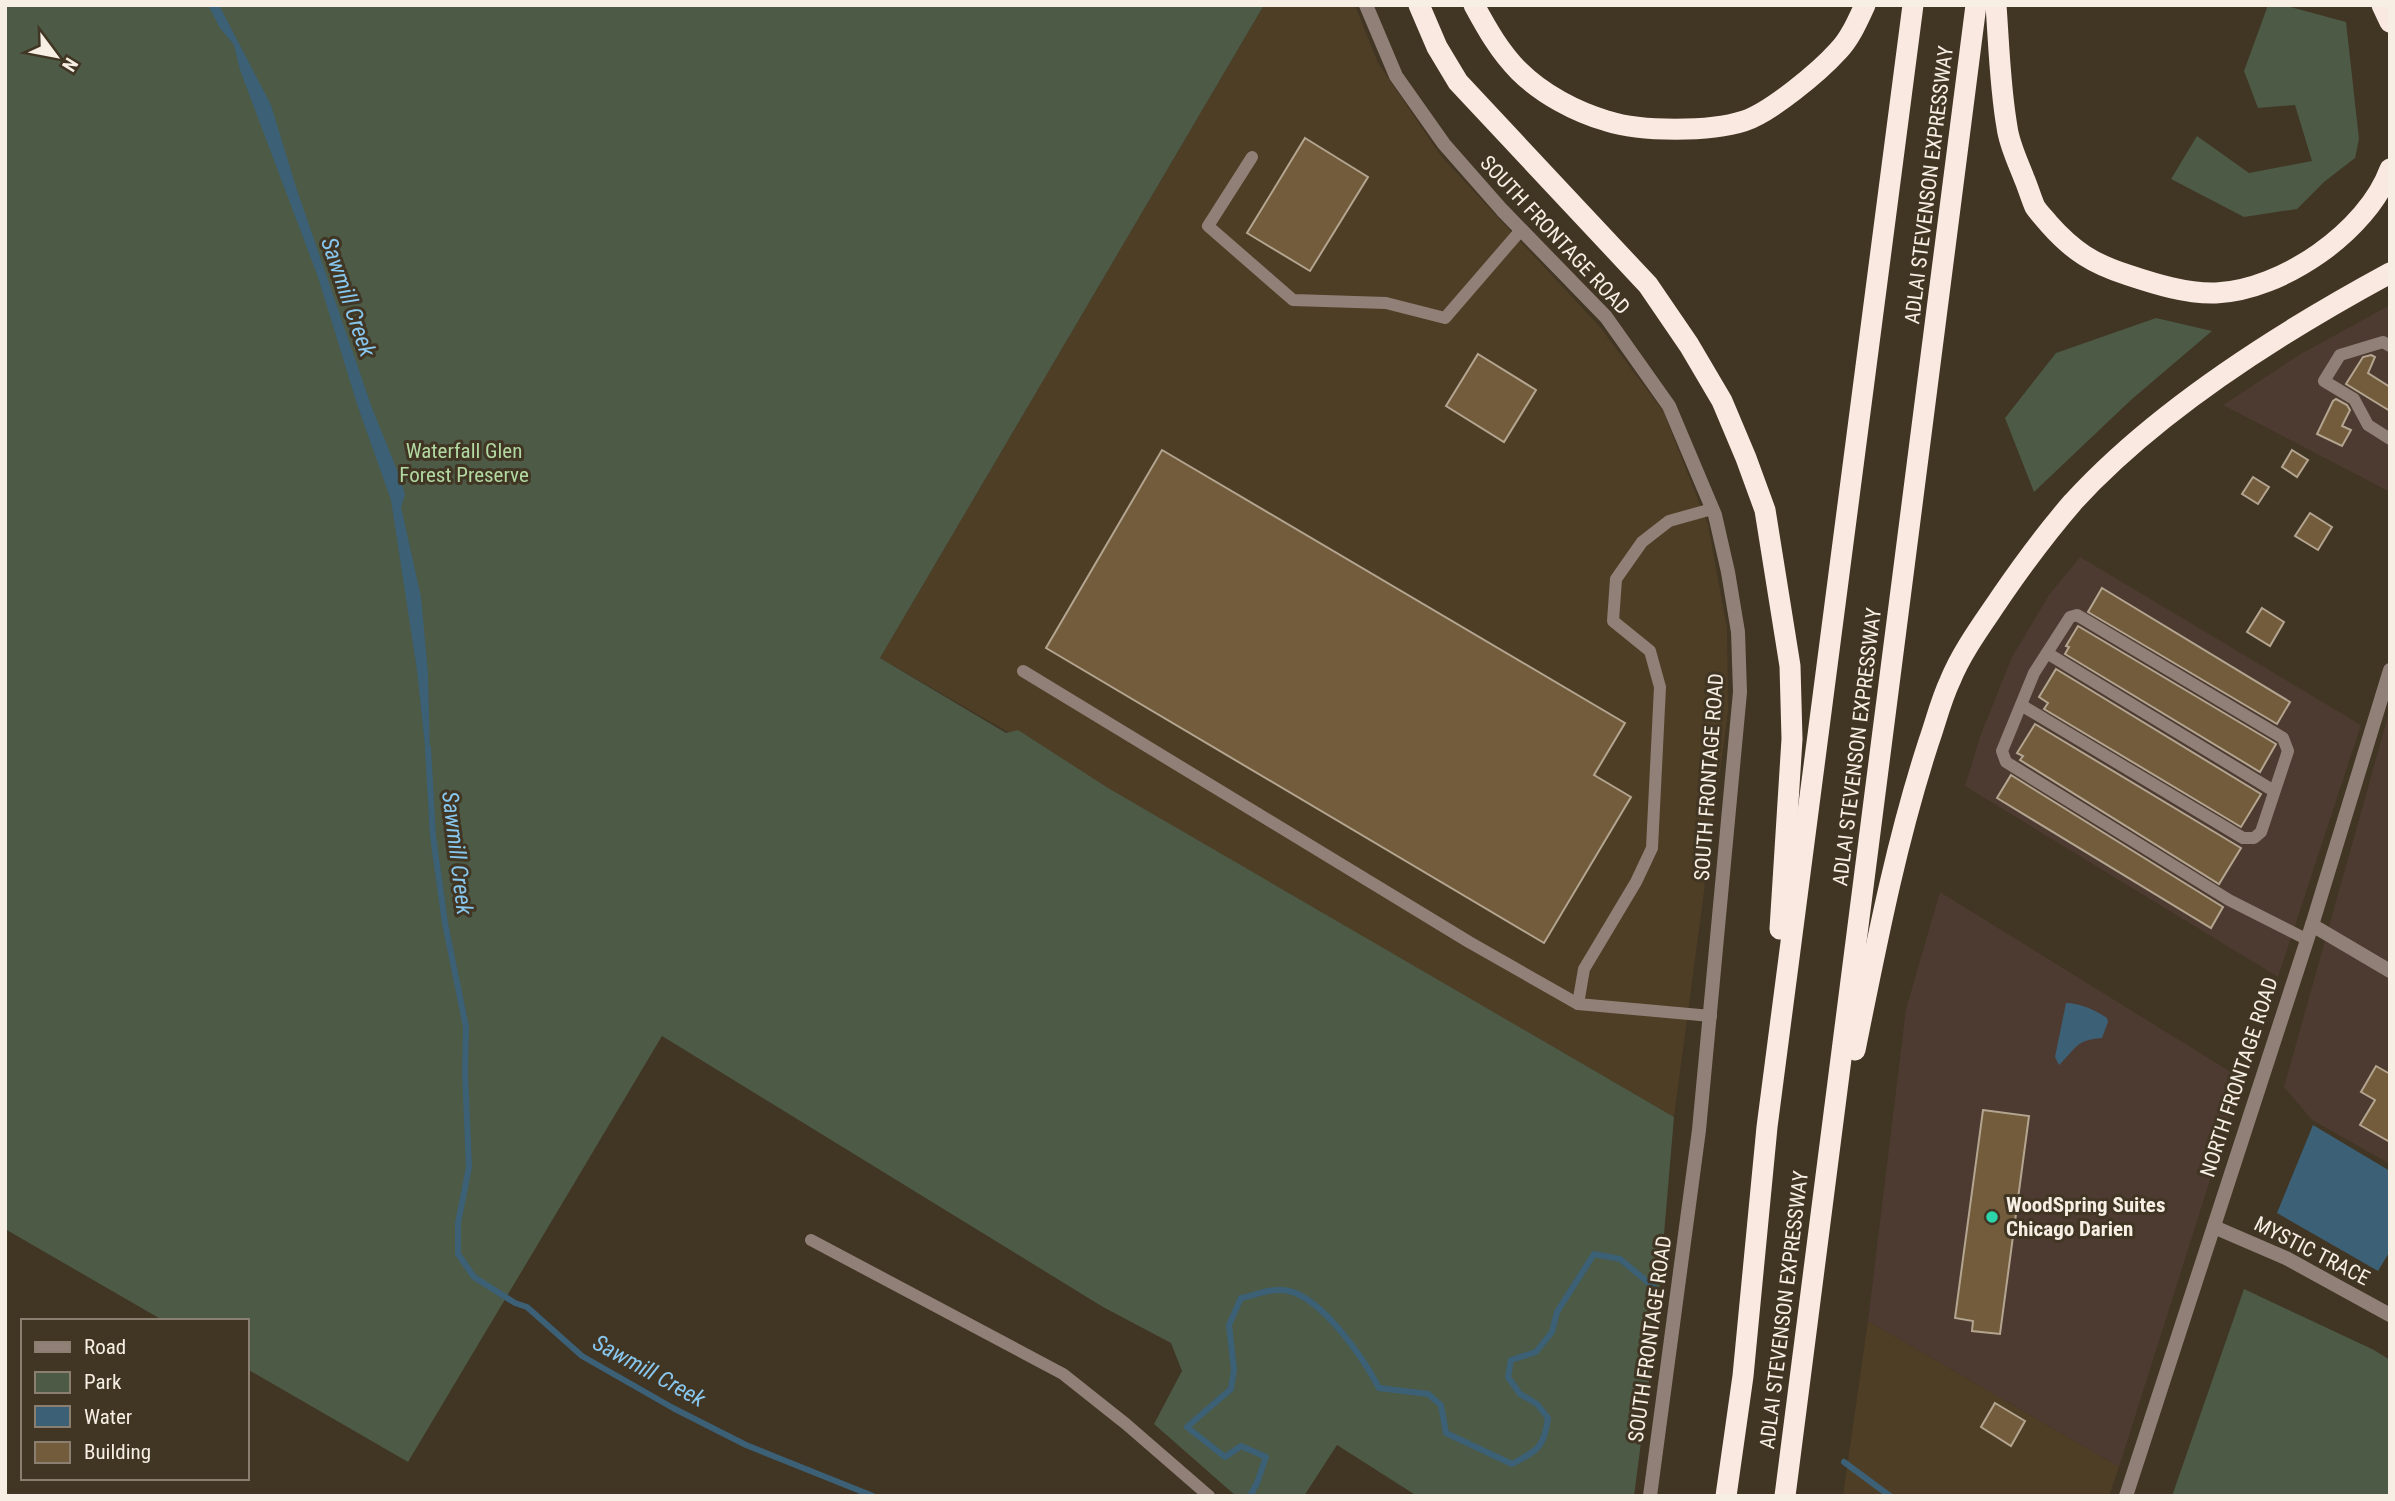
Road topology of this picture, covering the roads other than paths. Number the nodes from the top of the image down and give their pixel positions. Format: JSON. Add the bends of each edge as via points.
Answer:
{"nodes":[{"id":1,"x":1366,"y":5,"type":"edge"},
{"id":2,"x":1419,"y":5,"type":"edge"},
{"id":3,"x":1474,"y":5,"type":"edge"},
{"id":4,"x":1865,"y":5,"type":"edge"},
{"id":5,"x":1913,"y":5,"type":"edge"},
{"id":6,"x":1976,"y":5,"type":"edge"},
{"id":7,"x":1996,"y":5,"type":"edge"},
{"id":8,"x":2382,"y":5,"type":"edge"},
{"id":9,"x":2390,"y":22,"type":"edge"},
{"id":10,"x":1252,"y":157,"type":"dead end"},
{"id":11,"x":2390,"y":169,"type":"edge"},
{"id":12,"x":1521,"y":230,"type":"junction"},
{"id":13,"x":2390,"y":274,"type":"edge"},
{"id":14,"x":2388,"y":343,"type":"edge"},
{"id":15,"x":2390,"y":439,"type":"edge"},
{"id":16,"x":1712,"y":509,"type":"junction"},
{"id":17,"x":2047,"y":653,"type":"junction"},
{"id":18,"x":2390,"y":670,"type":"edge"},
{"id":19,"x":1023,"y":671,"type":"dead end"},
{"id":20,"x":2021,"y":705,"type":"junction"},
{"id":21,"x":2274,"y":791,"type":"junction"},
{"id":22,"x":2309,"y":932,"type":"junction"},
{"id":23,"x":2390,"y":971,"type":"edge"},
{"id":24,"x":1578,"y":1004,"type":"junction"},
{"id":25,"x":1711,"y":1016,"type":"junction"},
{"id":26,"x":1767,"y":1127,"type":"junction"},
{"id":27,"x":1820,"y":1220,"type":"junction"},
{"id":28,"x":2214,"y":1227,"type":"junction"},
{"id":29,"x":811,"y":1240,"type":"dead end"},
{"id":30,"x":2390,"y":1315,"type":"edge"},
{"id":31,"x":1209,"y":1496,"type":"edge"},
{"id":32,"x":1650,"y":1496,"type":"edge"},
{"id":33,"x":1726,"y":1496,"type":"edge"},
{"id":34,"x":1785,"y":1496,"type":"edge"},
{"id":35,"x":2126,"y":1496,"type":"edge"}],
"edges":[{"from":1,"to":12,"type":"street","name":"SOUTH FRONTAGE ROAD","via":[[1396,76],[1444,144]]},
{"from":2,"to":26,"type":"highway","via":[[1458,82],[1648,285],[1722,401],[1765,510],[1790,666],[1792,738]]},
{"from":3,"to":4,"type":"highway","via":[[1494,41],[1520,72],[1563,103],[1608,122],[1679,129],[1746,121],[1769,107],[1840,50]]},
{"from":5,"to":26,"type":"highway","name":"ADLAI STEVENSON EXPRESSWAY"},
{"from":6,"to":27,"type":"highway","name":"ADLAI STEVENSON EXPRESSWAY"},
{"from":7,"to":11,"type":"highway","via":[[2007,130],[2015,153],[2036,209],[2064,242],[2087,259],[2158,285],[2215,293],[2245,289],[2268,282],[2318,254],[2356,222]]},
{"from":8,"to":9,"type":"highway"},
{"from":10,"to":12,"type":"lane","via":[[1208,226],[1293,300],[1385,303],[1445,318]]},
{"from":12,"to":16,"type":"street","name":"SOUTH FRONTAGE ROAD","via":[[1606,317],[1669,406]]},
{"from":13,"to":27,"type":"highway","via":[[2301,323],[2220,377],[2119,456],[2032,551],[1984,622],[1950,680],[1918,774],[1888,892]]},
{"from":14,"to":15,"type":"lane","via":[[2340,355],[2324,381],[2354,399],[2368,425]]},
{"from":16,"to":24,"type":"lane","via":[[1669,520],[1642,542],[1616,579],[1614,621],[1650,651],[1660,687],[1652,848],[1584,969]]},
{"from":16,"to":25,"type":"street","name":"SOUTH FRONTAGE ROAD","via":[[1738,632],[1740,692]]},
{"from":17,"to":20,"type":"lane"},
{"from":17,"to":21,"type":"lane"},
{"from":17,"to":21,"type":"lane","via":[[2070,617],[2077,615],[2283,738],[2288,751]]},
{"from":18,"to":22,"type":"street","name":"NORTH FRONTAGE ROAD"},
{"from":19,"to":24,"type":"lane"},
{"from":20,"to":21,"type":"lane","via":[[2243,838],[2261,832]]},
{"from":20,"to":22,"type":"lane","via":[[2002,751],[2006,762],[2229,900]]},
{"from":22,"to":23,"type":"street"},
{"from":22,"to":28,"type":"street","name":"NORTH FRONTAGE ROAD"},
{"from":24,"to":25,"type":"lane"},
{"from":25,"to":32,"type":"street","name":"SOUTH FRONTAGE ROAD"},
{"from":26,"to":33,"type":"highway","name":"ADLAI STEVENSON EXPRESSWAY","via":[[1743,1376]]},
{"from":27,"to":34,"type":"highway","name":"ADLAI STEVENSON EXPRESSWAY"},
{"from":28,"to":30,"type":"street","name":"MYSTIC TRACE","via":[[2286,1258]]},
{"from":28,"to":35,"type":"street","name":"NORTH FRONTAGE ROAD"},
{"from":29,"to":31,"type":"lane","via":[[1063,1374]]}]}
